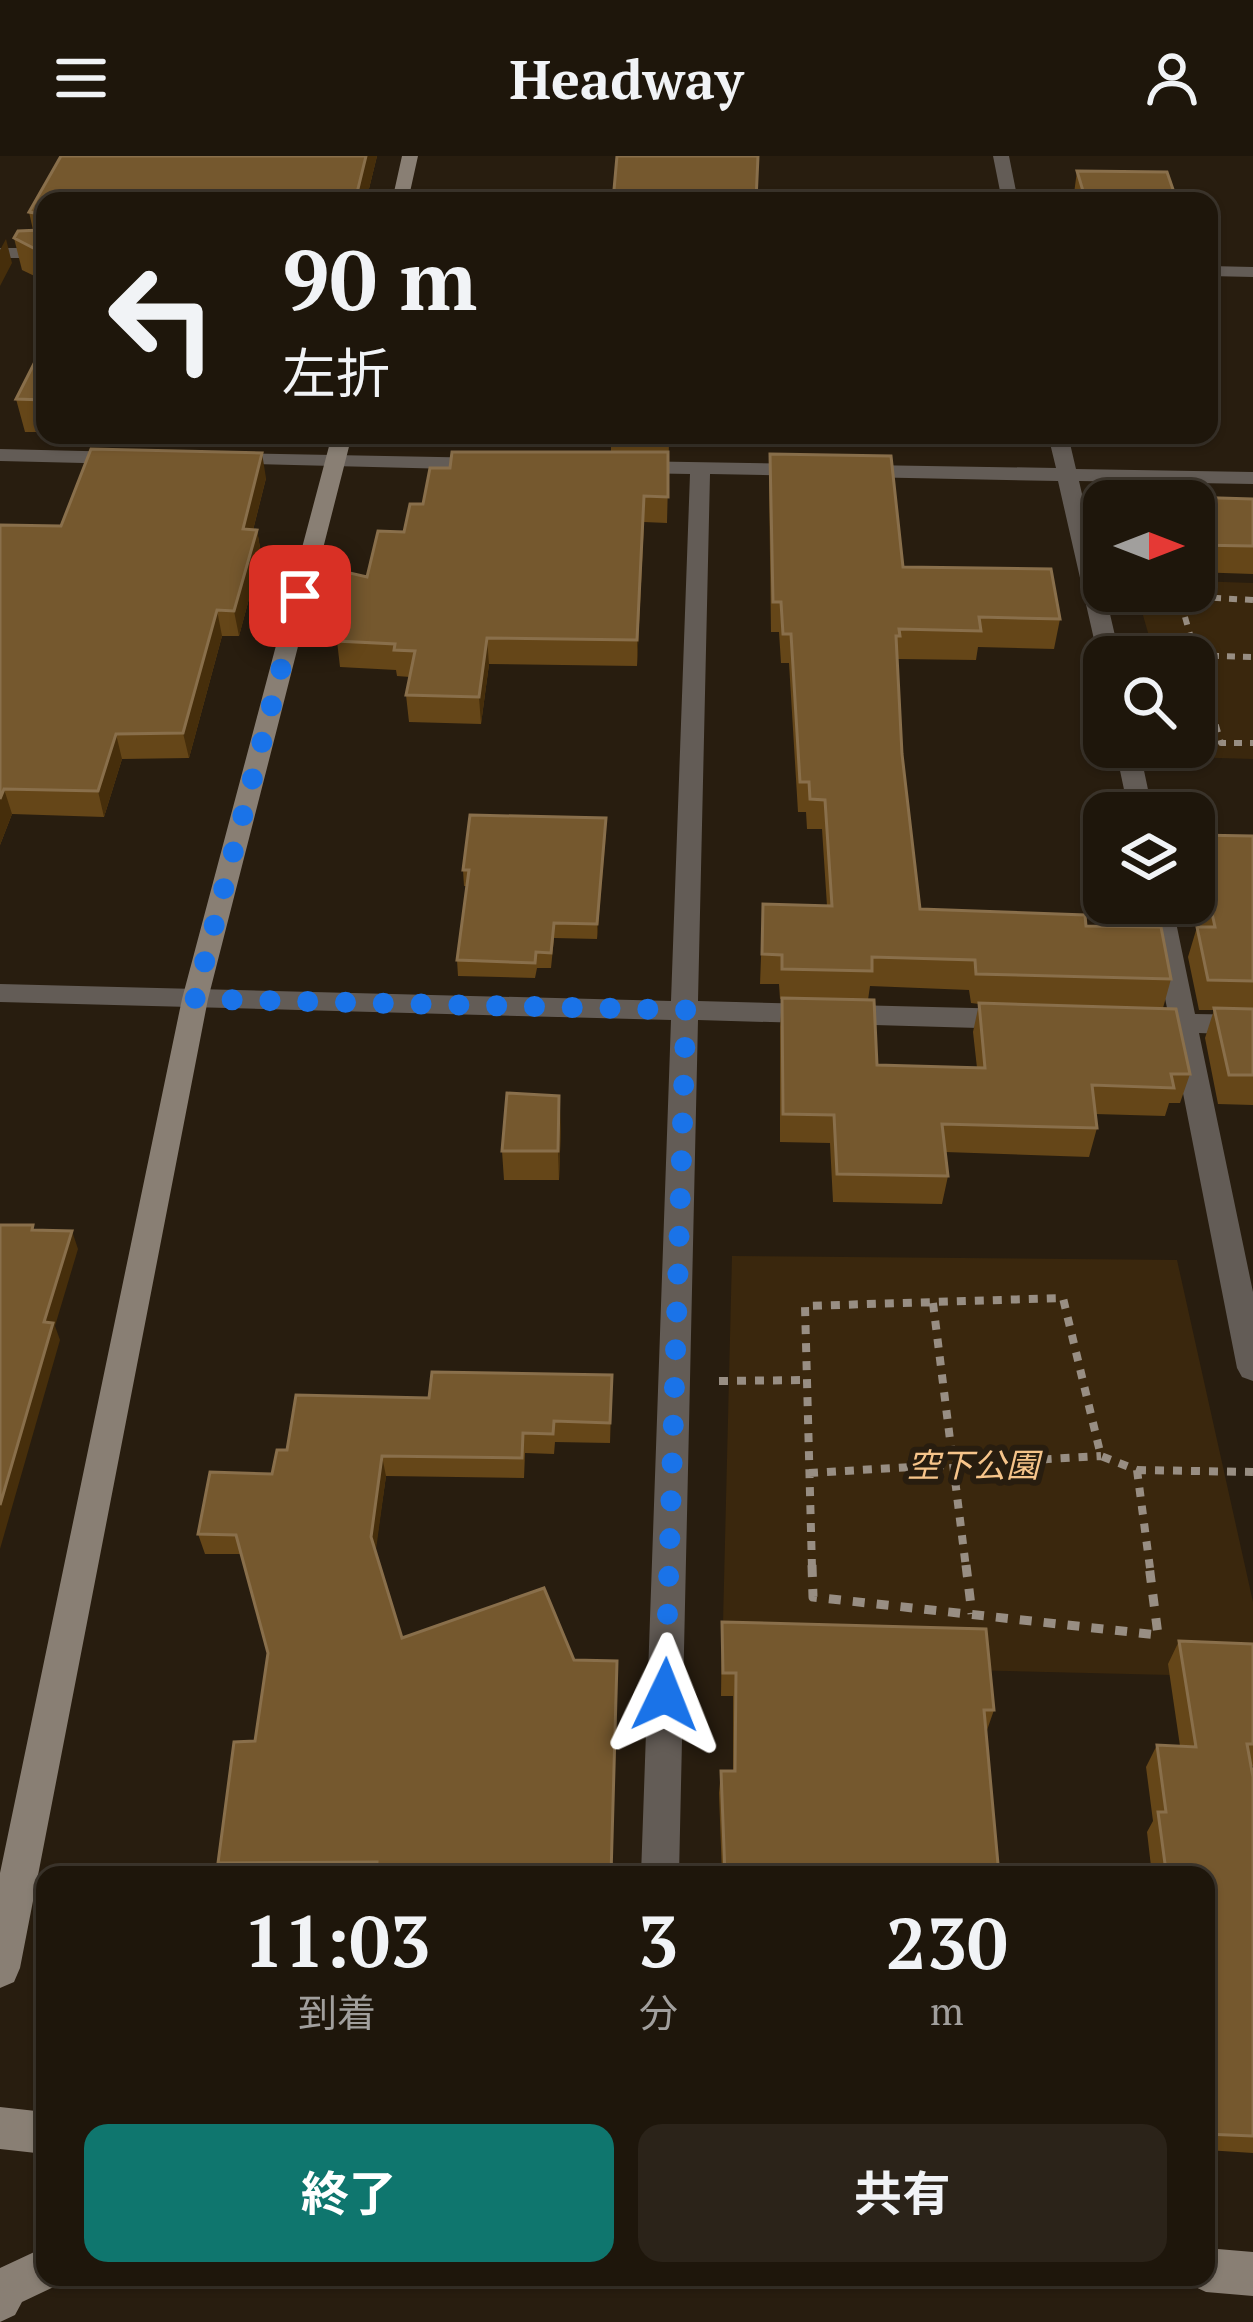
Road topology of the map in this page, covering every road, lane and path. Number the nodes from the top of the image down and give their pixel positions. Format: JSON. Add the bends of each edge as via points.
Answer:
{"nodes":[{"id":1,"x":410,"y":156,"type":"edge"},
{"id":2,"x":1001,"y":156,"type":"edge"},
{"id":3,"x":402,"y":192,"type":"edge"},
{"id":4,"x":1008,"y":192,"type":"edge"},
{"id":5,"x":0,"y":253,"type":"edge"},
{"id":6,"x":36,"y":254,"type":"edge"},
{"id":7,"x":1218,"y":271,"type":"edge"},
{"id":8,"x":1253,"y":272,"type":"edge"},
{"id":9,"x":1060,"y":444,"type":"edge"},
{"id":10,"x":339,"y":448,"type":"edge"},
{"id":11,"x":0,"y":455,"type":"edge"},
{"id":12,"x":144,"y":458,"type":"edge"},
{"id":13,"x":216,"y":459,"type":"edge"},
{"id":14,"x":518,"y":465,"type":"edge"},
{"id":15,"x":609,"y":466,"type":"edge"},
{"id":16,"x":700,"y":468,"type":"junction"},
{"id":17,"x":1067,"y":474,"type":"junction"},
{"id":18,"x":1253,"y":478,"type":"edge"},
{"id":19,"x":1253,"y":600,"type":"edge"},
{"id":20,"x":1105,"y":636,"type":"edge"},
{"id":21,"x":1215,"y":656,"type":"edge"},
{"id":22,"x":1253,"y":657,"type":"edge"},
{"id":23,"x":1253,"y":743,"type":"edge"},
{"id":24,"x":1163,"y":924,"type":"edge"},
{"id":25,"x":0,"y":993,"type":"edge"},
{"id":26,"x":195,"y":999,"type":"junction"},
{"id":27,"x":686,"y":1010,"type":"junction"},
{"id":28,"x":1042,"y":1020,"type":"edge"},
{"id":29,"x":1113,"y":1022,"type":"edge"},
{"id":30,"x":1184,"y":1024,"type":"junction"},
{"id":31,"x":1253,"y":1025,"type":"edge"},
{"id":32,"x":934,"y":1303,"type":"junction"},
{"id":33,"x":1253,"y":1368,"type":"edge"},
{"id":34,"x":807,"y":1380,"type":"junction"},
{"id":35,"x":674,"y":1381,"type":"junction"},
{"id":36,"x":1101,"y":1456,"type":"junction"},
{"id":37,"x":954,"y":1465,"type":"junction"},
{"id":38,"x":1137,"y":1470,"type":"junction"},
{"id":39,"x":1253,"y":1472,"type":"edge"},
{"id":40,"x":809,"y":1473,"type":"junction"},
{"id":41,"x":972,"y":1614,"type":"junction"},
{"id":42,"x":660,"y":1866,"type":"edge"},
{"id":43,"x":0,"y":1968,"type":"edge"},
{"id":44,"x":0,"y":2128,"type":"edge"},
{"id":45,"x":36,"y":2132,"type":"edge"},
{"id":46,"x":1215,"y":2271,"type":"edge"},
{"id":47,"x":36,"y":2274,"type":"edge"},
{"id":48,"x":1253,"y":2274,"type":"edge"},
{"id":49,"x":0,"y":2300,"type":"edge"}],
"edges":[{"from":1,"to":3,"type":"street"},
{"from":2,"to":4,"type":"street"},
{"from":5,"to":6,"type":"street"},
{"from":7,"to":8,"type":"street"},
{"from":9,"to":17,"type":"street"},
{"from":10,"to":13,"type":"street"},
{"from":10,"to":14,"type":"street"},
{"from":10,"to":26,"type":"street"},
{"from":11,"to":12,"type":"street"},
{"from":15,"to":16,"type":"street"},
{"from":16,"to":17,"type":"street"},
{"from":16,"to":27,"type":"street"},
{"from":17,"to":18,"type":"street"},
{"from":17,"to":20,"type":"street"},
{"from":19,"to":23,"type":"path","via":[[1179,596],[1221,743]]},
{"from":21,"to":22,"type":"path"},
{"from":24,"to":30,"type":"street"},
{"from":25,"to":26,"type":"street"},
{"from":26,"to":27,"type":"street"},
{"from":26,"to":43,"type":"street"},
{"from":27,"to":28,"type":"street"},
{"from":27,"to":35,"type":"street"},
{"from":29,"to":30,"type":"street"},
{"from":30,"to":31,"type":"street"},
{"from":30,"to":33,"type":"street"},
{"from":32,"to":34,"type":"path","via":[[805,1306]]},
{"from":32,"to":36,"type":"path","via":[[1063,1298]]},
{"from":32,"to":37,"type":"path"},
{"from":34,"to":35,"type":"path"},
{"from":34,"to":40,"type":"path"},
{"from":35,"to":42,"type":"street"},
{"from":36,"to":37,"type":"path"},
{"from":36,"to":38,"type":"path"},
{"from":37,"to":40,"type":"path"},
{"from":37,"to":41,"type":"path"},
{"from":38,"to":39,"type":"path"},
{"from":38,"to":41,"type":"path","via":[[1158,1635]]},
{"from":40,"to":41,"type":"path","via":[[813,1597]]},
{"from":44,"to":45,"type":"street"},
{"from":46,"to":48,"type":"street"},
{"from":47,"to":49,"type":"street"}]}
